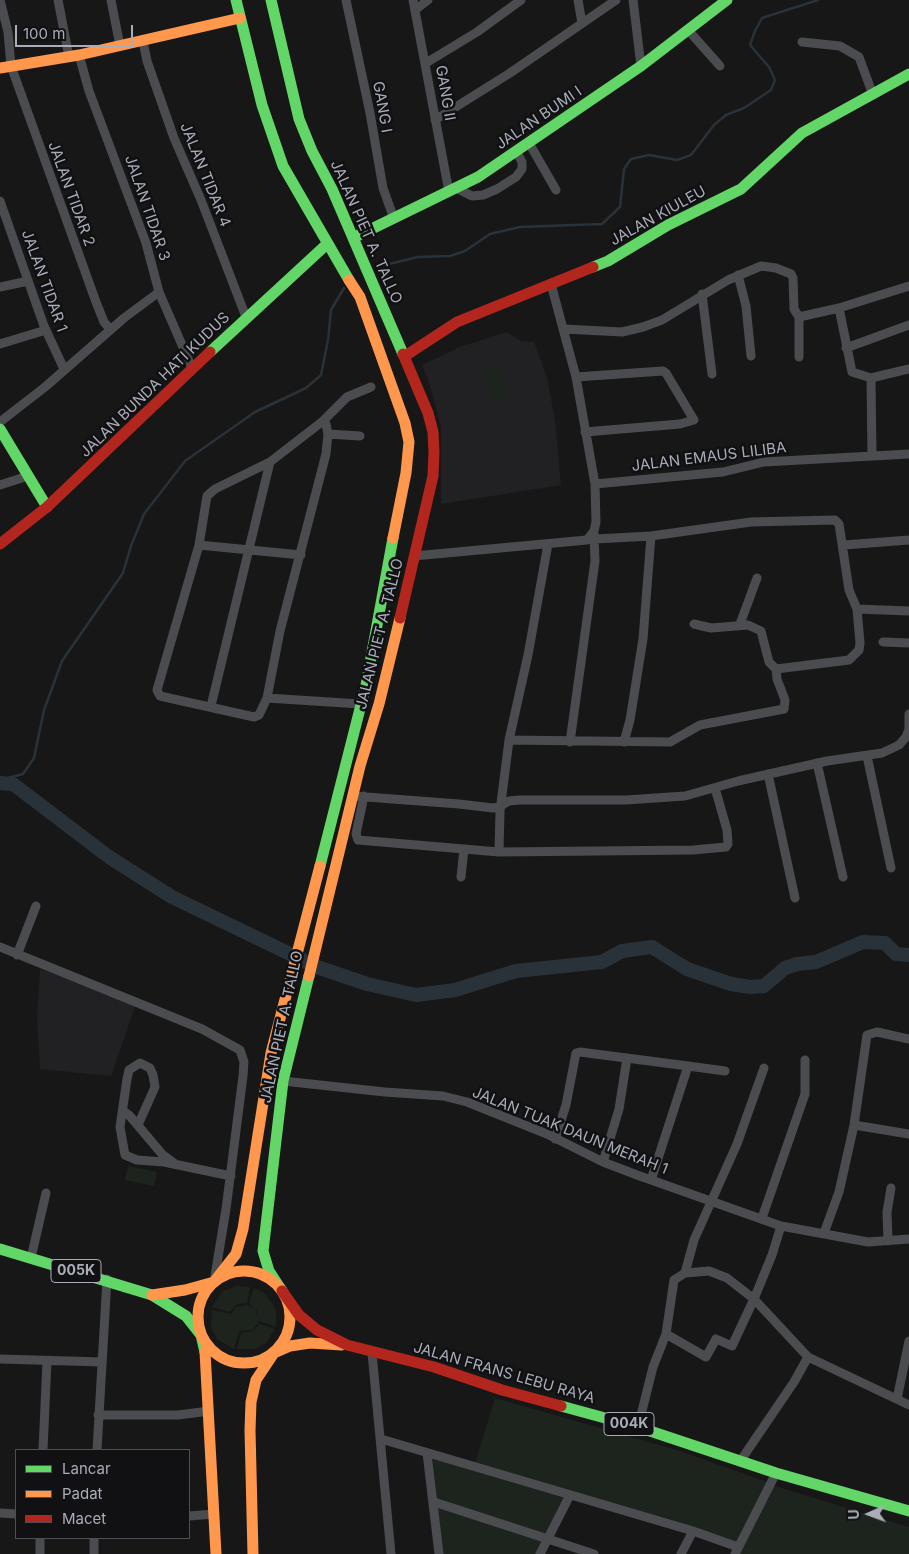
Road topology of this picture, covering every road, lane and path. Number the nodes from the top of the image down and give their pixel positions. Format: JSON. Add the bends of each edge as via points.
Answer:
{"nodes":[{"id":1,"x":0,"y":0,"type":"edge"},
{"id":2,"x":58,"y":0,"type":"edge"},
{"id":3,"x":111,"y":0,"type":"edge"},
{"id":4,"x":236,"y":0,"type":"edge"},
{"id":5,"x":271,"y":0,"type":"edge"},
{"id":6,"x":346,"y":0,"type":"edge"},
{"id":7,"x":413,"y":0,"type":"edge"},
{"id":8,"x":428,"y":0,"type":"edge"},
{"id":9,"x":521,"y":0,"type":"edge"},
{"id":10,"x":578,"y":0,"type":"edge"},
{"id":11,"x":616,"y":0,"type":"edge"},
{"id":12,"x":633,"y":0,"type":"edge"},
{"id":13,"x":727,"y":0,"type":"edge"},
{"id":14,"x":415,"y":10,"type":"junction"},
{"id":15,"x":240,"y":18,"type":"junction"},
{"id":16,"x":582,"y":23,"type":"junction"},
{"id":17,"x":688,"y":30,"type":"junction"},
{"id":18,"x":143,"y":41,"type":"junction"},
{"id":19,"x":802,"y":42,"type":"dead end"},
{"id":20,"x":120,"y":46,"type":"junction"},
{"id":21,"x":74,"y":56,"type":"junction"},
{"id":22,"x":426,"y":63,"type":"junction"},
{"id":23,"x":641,"y":66,"type":"junction"},
{"id":24,"x":720,"y":66,"type":"dead end"},
{"id":25,"x":5,"y":67,"type":"edge"},
{"id":26,"x":909,"y":74,"type":"edge"},
{"id":27,"x":873,"y":95,"type":"junction"},
{"id":28,"x":435,"y":120,"type":"junction"},
{"id":29,"x":529,"y":143,"type":"junction"},
{"id":30,"x":516,"y":152,"type":"junction"},
{"id":31,"x":453,"y":190,"type":"junction"},
{"id":32,"x":556,"y":190,"type":"dead end"},
{"id":33,"x":0,"y":201,"type":"edge"},
{"id":34,"x":394,"y":218,"type":"junction"},
{"id":35,"x":5,"y":227,"type":"edge"},
{"id":36,"x":353,"y":238,"type":"junction"},
{"id":37,"x":328,"y":244,"type":"junction"},
{"id":38,"x":738,"y":275,"type":"junction"},
{"id":39,"x":371,"y":278,"type":"junction"},
{"id":40,"x":28,"y":281,"type":"junction"},
{"id":41,"x":551,"y":284,"type":"junction"},
{"id":42,"x":909,"y":286,"type":"edge"},
{"id":43,"x":0,"y":287,"type":"edge"},
{"id":44,"x":159,"y":292,"type":"junction"},
{"id":45,"x":358,"y":292,"type":"junction"},
{"id":46,"x":702,"y":294,"type":"junction"},
{"id":47,"x":839,"y":308,"type":"junction"},
{"id":48,"x":246,"y":317,"type":"junction"},
{"id":49,"x":799,"y":317,"type":"junction"},
{"id":50,"x":909,"y":325,"type":"edge"},
{"id":51,"x":564,"y":329,"type":"junction"},
{"id":52,"x":46,"y":330,"type":"junction"},
{"id":53,"x":110,"y":330,"type":"junction"},
{"id":54,"x":0,"y":344,"type":"edge"},
{"id":55,"x":846,"y":348,"type":"junction"},
{"id":56,"x":405,"y":356,"type":"junction"},
{"id":57,"x":751,"y":356,"type":"dead end"},
{"id":58,"x":799,"y":357,"type":"dead end"},
{"id":59,"x":192,"y":368,"type":"junction"},
{"id":60,"x":64,"y":369,"type":"junction"},
{"id":61,"x":909,"y":369,"type":"edge"},
{"id":62,"x":712,"y":374,"type":"dead end"},
{"id":63,"x":576,"y":377,"type":"junction"},
{"id":64,"x":871,"y":378,"type":"junction"},
{"id":65,"x":371,"y":386,"type":"dead end"},
{"id":66,"x":323,"y":421,"type":"junction"},
{"id":67,"x":0,"y":422,"type":"edge"},
{"id":68,"x":0,"y":429,"type":"edge"},
{"id":69,"x":585,"y":432,"type":"junction"},
{"id":70,"x":328,"y":434,"type":"junction"},
{"id":71,"x":360,"y":436,"type":"dead end"},
{"id":72,"x":909,"y":454,"type":"edge"},
{"id":73,"x":872,"y":456,"type":"junction"},
{"id":74,"x":270,"y":462,"type":"junction"},
{"id":75,"x":28,"y":476,"type":"junction"},
{"id":76,"x":595,"y":484,"type":"junction"},
{"id":77,"x":0,"y":485,"type":"edge"},
{"id":78,"x":47,"y":507,"type":"junction"},
{"id":79,"x":594,"y":535,"type":"junction"},
{"id":80,"x":651,"y":536,"type":"junction"},
{"id":81,"x":909,"y":540,"type":"edge"},
{"id":82,"x":0,"y":544,"type":"edge"},
{"id":83,"x":548,"y":544,"type":"junction"},
{"id":84,"x":844,"y":545,"type":"junction"},
{"id":85,"x":199,"y":546,"type":"junction"},
{"id":86,"x":248,"y":551,"type":"junction"},
{"id":87,"x":301,"y":555,"type":"junction"},
{"id":88,"x":414,"y":556,"type":"junction"},
{"id":89,"x":757,"y":578,"type":"dead end"},
{"id":90,"x":857,"y":609,"type":"junction"},
{"id":91,"x":909,"y":611,"type":"edge"},
{"id":92,"x":694,"y":624,"type":"dead end"},
{"id":93,"x":740,"y":624,"type":"junction"},
{"id":94,"x":883,"y":642,"type":"dead end"},
{"id":95,"x":909,"y":643,"type":"edge"},
{"id":96,"x":776,"y":669,"type":"junction"},
{"id":97,"x":267,"y":698,"type":"junction"},
{"id":98,"x":360,"y":704,"type":"junction"},
{"id":99,"x":211,"y":706,"type":"junction"},
{"id":100,"x":909,"y":714,"type":"edge"},
{"id":101,"x":907,"y":739,"type":"edge"},
{"id":102,"x":509,"y":740,"type":"junction"},
{"id":103,"x":570,"y":742,"type":"junction"},
{"id":104,"x":624,"y":742,"type":"junction"},
{"id":105,"x":867,"y":756,"type":"junction"},
{"id":106,"x":817,"y":763,"type":"junction"},
{"id":107,"x":768,"y":774,"type":"junction"},
{"id":108,"x":715,"y":788,"type":"junction"},
{"id":109,"x":358,"y":796,"type":"junction"},
{"id":110,"x":502,"y":806,"type":"junction"},
{"id":111,"x":464,"y":849,"type":"junction"},
{"id":112,"x":499,"y":852,"type":"junction"},
{"id":113,"x":891,"y":868,"type":"dead end"},
{"id":114,"x":460,"y":877,"type":"dead end"},
{"id":115,"x":843,"y":877,"type":"dead end"},
{"id":116,"x":795,"y":898,"type":"dead end"},
{"id":117,"x":36,"y":906,"type":"dead end"},
{"id":118,"x":0,"y":947,"type":"edge"},
{"id":119,"x":17,"y":955,"type":"junction"},
{"id":120,"x":909,"y":1039,"type":"edge"},
{"id":121,"x":627,"y":1058,"type":"junction"},
{"id":122,"x":805,"y":1060,"type":"dead end"},
{"id":123,"x":688,"y":1066,"type":"junction"},
{"id":124,"x":764,"y":1068,"type":"dead end"},
{"id":125,"x":725,"y":1071,"type":"dead end"},
{"id":126,"x":283,"y":1081,"type":"junction"},
{"id":127,"x":123,"y":1111,"type":"junction"},
{"id":128,"x":138,"y":1125,"type":"junction"},
{"id":129,"x":854,"y":1125,"type":"junction"},
{"id":130,"x":909,"y":1134,"type":"edge"},
{"id":131,"x":555,"y":1139,"type":"junction"},
{"id":132,"x":604,"y":1162,"type":"junction"},
{"id":133,"x":176,"y":1164,"type":"junction"},
{"id":134,"x":231,"y":1176,"type":"junction"},
{"id":135,"x":651,"y":1180,"type":"junction"},
{"id":136,"x":891,"y":1188,"type":"dead end"},
{"id":137,"x":46,"y":1193,"type":"dead end"},
{"id":138,"x":711,"y":1202,"type":"junction"},
{"id":139,"x":762,"y":1218,"type":"junction"},
{"id":140,"x":781,"y":1226,"type":"junction"},
{"id":141,"x":824,"y":1234,"type":"junction"},
{"id":142,"x":909,"y":1239,"type":"edge"},
{"id":143,"x":888,"y":1241,"type":"junction"},
{"id":144,"x":0,"y":1249,"type":"edge"},
{"id":145,"x":31,"y":1258,"type":"junction"},
{"id":146,"x":686,"y":1273,"type":"junction"},
{"id":147,"x":107,"y":1280,"type":"junction"},
{"id":148,"x":214,"y":1282,"type":"junction"},
{"id":149,"x":282,"y":1291,"type":"junction"},
{"id":150,"x":152,"y":1295,"type":"junction"},
{"id":151,"x":754,"y":1299,"type":"junction"},
{"id":152,"x":666,"y":1334,"type":"junction"},
{"id":153,"x":201,"y":1335,"type":"junction"},
{"id":154,"x":909,"y":1341,"type":"edge"},
{"id":155,"x":347,"y":1346,"type":"junction"},
{"id":156,"x":274,"y":1353,"type":"junction"},
{"id":157,"x":372,"y":1353,"type":"junction"},
{"id":158,"x":808,"y":1357,"type":"junction"},
{"id":159,"x":0,"y":1359,"type":"edge"},
{"id":160,"x":47,"y":1361,"type":"junction"},
{"id":161,"x":102,"y":1362,"type":"junction"},
{"id":162,"x":898,"y":1399,"type":"junction"},
{"id":163,"x":909,"y":1405,"type":"edge"},
{"id":164,"x":209,"y":1411,"type":"junction"},
{"id":165,"x":98,"y":1415,"type":"junction"},
{"id":166,"x":638,"y":1427,"type":"junction"},
{"id":167,"x":381,"y":1439,"type":"junction"},
{"id":168,"x":43,"y":1449,"type":"edge"},
{"id":169,"x":97,"y":1449,"type":"edge"},
{"id":170,"x":426,"y":1453,"type":"junction"},
{"id":171,"x":741,"y":1460,"type":"junction"},
{"id":172,"x":776,"y":1472,"type":"junction"},
{"id":173,"x":570,"y":1495,"type":"junction"},
{"id":174,"x":434,"y":1502,"type":"junction"},
{"id":175,"x":909,"y":1511,"type":"edge"},
{"id":176,"x":0,"y":1513,"type":"edge"},
{"id":177,"x":15,"y":1514,"type":"edge"},
{"id":178,"x":214,"y":1514,"type":"junction"},
{"id":179,"x":190,"y":1516,"type":"edge"},
{"id":180,"x":693,"y":1531,"type":"junction"},
{"id":181,"x":40,"y":1539,"type":"edge"},
{"id":182,"x":94,"y":1539,"type":"edge"},
{"id":183,"x":548,"y":1539,"type":"junction"},
{"id":184,"x":736,"y":1550,"type":"edge"},
{"id":185,"x":441,"y":1553,"type":"edge"},
{"id":186,"x":40,"y":1554,"type":"edge"},
{"id":187,"x":94,"y":1554,"type":"edge"},
{"id":188,"x":216,"y":1554,"type":"edge"},
{"id":189,"x":253,"y":1554,"type":"edge"},
{"id":190,"x":390,"y":1554,"type":"edge"},
{"id":191,"x":540,"y":1554,"type":"edge"},
{"id":192,"x":594,"y":1554,"type":"edge"},
{"id":193,"x":681,"y":1554,"type":"edge"}],
"edges":[{"from":1,"to":25,"type":"street","name":"JALAN TIDAR 2","via":[[8,32]]},
{"from":2,"to":21,"type":"street","name":"JALAN TIDAR 3"},
{"from":3,"to":20,"type":"street"},
{"from":4,"to":15,"type":"main road"},
{"from":5,"to":36,"type":"main road","name":"JALAN PIET A. TALLO","via":[[299,119]]},
{"from":6,"to":34,"type":"street","name":"GANG I","via":[[383,188]]},
{"from":7,"to":14,"type":"street","name":"GANG II"},
{"from":8,"to":14,"type":"street"},
{"from":9,"to":22,"type":"street"},
{"from":10,"to":16,"type":"street"},
{"from":11,"to":16,"type":"street"},
{"from":12,"to":23,"type":"street"},
{"from":13,"to":17,"type":"main road","name":"JALAN BUMI I"},
{"from":14,"to":22,"type":"street","name":"GANG II"},
{"from":15,"to":18,"type":"main road"},
{"from":15,"to":37,"type":"main road","via":[[262,105],[282,166]]},
{"from":16,"to":28,"type":"street"},
{"from":17,"to":23,"type":"main road","name":"JALAN BUMI I"},
{"from":17,"to":24,"type":"street"},
{"from":18,"to":20,"type":"main road"},
{"from":18,"to":48,"type":"street","name":"JALAN TIDAR 4","via":[[174,138]]},
{"from":19,"to":27,"type":"street","via":[[840,46],[859,57]]},
{"from":20,"to":21,"type":"main road"},
{"from":21,"to":25,"type":"main road"},
{"from":21,"to":44,"type":"street","name":"JALAN TIDAR 3","via":[[143,234]]},
{"from":22,"to":28,"type":"street","name":"GANG II"},
{"from":23,"to":29,"type":"main road","name":"JALAN BUMI I"},
{"from":25,"to":53,"type":"street","name":"JALAN TIDAR 2","via":[[96,302]]},
{"from":26,"to":27,"type":"main road","name":"JALAN KIULEU"},
{"from":27,"to":41,"type":"main road","name":"JALAN KIULEU","via":[[802,133],[742,188],[668,225],[608,261]]},
{"from":28,"to":31,"type":"street","name":"GANG II"},
{"from":29,"to":30,"type":"main road","name":"JALAN BUMI I"},
{"from":29,"to":32,"type":"street"},
{"from":30,"to":31,"type":"main road","name":"JALAN BUMI I"},
{"from":30,"to":31,"type":"street","via":[[522,169],[497,189],[472,196]]},
{"from":31,"to":34,"type":"main road","name":"JALAN BUMI I"},
{"from":33,"to":35,"type":"street","name":"JALAN TIDAR 1"},
{"from":34,"to":36,"type":"main road","name":"JALAN BUMI I"},
{"from":35,"to":40,"type":"street","name":"JALAN TIDAR 1"},
{"from":36,"to":39,"type":"main road","name":"JALAN PIET A. TALLO"},
{"from":37,"to":45,"type":"main road","name":"JALAN PIET A. TALLO"},
{"from":37,"to":48,"type":"main road","name":"JALAN BUNDA HATI KUDUS"},
{"from":38,"to":46,"type":"street"},
{"from":38,"to":49,"type":"street","via":[[766,266],[791,274],[794,310]]},
{"from":38,"to":57,"type":"street","via":[[746,306]]},
{"from":39,"to":45,"type":"main road"},
{"from":39,"to":56,"type":"main road","name":"JALAN PIET A. TALLO"},
{"from":40,"to":43,"type":"street"},
{"from":40,"to":52,"type":"street","name":"JALAN TIDAR 1"},
{"from":41,"to":51,"type":"street"},
{"from":41,"to":56,"type":"main road","name":"JALAN KIULEU","via":[[457,322]]},
{"from":42,"to":47,"type":"street"},
{"from":44,"to":53,"type":"street"},
{"from":44,"to":59,"type":"street","name":"JALAN TIDAR 3"},
{"from":45,"to":98,"type":"main road","name":"JALAN PIET A. TALLO","via":[[405,423],[408,442],[406,473]]},
{"from":46,"to":51,"type":"street","via":[[662,320],[630,331]]},
{"from":46,"to":62,"type":"street"},
{"from":47,"to":49,"type":"street"},
{"from":47,"to":55,"type":"street","via":[[847,338]]},
{"from":48,"to":59,"type":"main road","name":"JALAN BUNDA HATI KUDUS"},
{"from":49,"to":58,"type":"street"},
{"from":50,"to":55,"type":"street"},
{"from":51,"to":63,"type":"street"},
{"from":52,"to":54,"type":"street"},
{"from":52,"to":60,"type":"street","name":"JALAN TIDAR 1"},
{"from":53,"to":60,"type":"street"},
{"from":55,"to":64,"type":"street","via":[[852,372]]},
{"from":56,"to":88,"type":"main road","name":"JALAN PIET A. TALLO","via":[[433,432],[433,476]]},
{"from":59,"to":78,"type":"main road","name":"JALAN BUNDA HATI KUDUS"},
{"from":60,"to":67,"type":"street"},
{"from":61,"to":64,"type":"street"},
{"from":63,"to":69,"type":"street"},
{"from":63,"to":69,"type":"street","via":[[663,371],[694,420]]},
{"from":64,"to":73,"type":"street"},
{"from":65,"to":66,"type":"street","via":[[347,397]]},
{"from":66,"to":70,"type":"street"},
{"from":66,"to":74,"type":"street"},
{"from":68,"to":75,"type":"main road"},
{"from":69,"to":76,"type":"street"},
{"from":70,"to":71,"type":"street"},
{"from":70,"to":87,"type":"street"},
{"from":72,"to":73,"type":"street","name":"JALAN EMAUS LILIBA"},
{"from":73,"to":76,"type":"street","name":"JALAN EMAUS LILIBA","via":[[764,462],[723,472]]},
{"from":74,"to":85,"type":"street","via":[[209,493]]},
{"from":74,"to":86,"type":"street"},
{"from":75,"to":77,"type":"street"},
{"from":75,"to":78,"type":"main road"},
{"from":76,"to":79,"type":"street"},
{"from":78,"to":82,"type":"main road","name":"JALAN BUNDA HATI KUDUS"},
{"from":79,"to":80,"type":"street"},
{"from":79,"to":83,"type":"street","via":[[587,540]]},
{"from":79,"to":103,"type":"street","via":[[595,561]]},
{"from":80,"to":84,"type":"street","via":[[752,522],[835,520],[840,524]]},
{"from":80,"to":104,"type":"street","via":[[643,639]]},
{"from":81,"to":84,"type":"street"},
{"from":83,"to":88,"type":"street"},
{"from":83,"to":102,"type":"street"},
{"from":84,"to":90,"type":"street","via":[[850,590]]},
{"from":85,"to":86,"type":"street"},
{"from":85,"to":99,"type":"street","via":[[157,690],[160,696]]},
{"from":86,"to":87,"type":"street"},
{"from":86,"to":99,"type":"street"},
{"from":87,"to":97,"type":"street","via":[[280,631]]},
{"from":88,"to":109,"type":"main road","name":"JALAN PIET A. TALLO"},
{"from":89,"to":93,"type":"street"},
{"from":90,"to":91,"type":"street"},
{"from":90,"to":96,"type":"street","via":[[859,650],[848,660]]},
{"from":92,"to":93,"type":"street","via":[[711,628]]},
{"from":93,"to":96,"type":"street","via":[[755,626],[761,631],[769,662]]},
{"from":94,"to":95,"type":"street"},
{"from":96,"to":104,"type":"street","via":[[776,679],[785,700],[784,710],[700,725],[670,742]]},
{"from":97,"to":98,"type":"street"},
{"from":97,"to":99,"type":"street","via":[[259,715],[254,717]]},
{"from":98,"to":148,"type":"main road","name":"JALAN PIET A. TALLO","via":[[266,1081],[243,1229],[236,1254]]},
{"from":100,"to":101,"type":"street"},
{"from":101,"to":105,"type":"street","via":[[892,750]]},
{"from":102,"to":103,"type":"street"},
{"from":102,"to":110,"type":"street"},
{"from":103,"to":104,"type":"street"},
{"from":105,"to":106,"type":"street"},
{"from":105,"to":113,"type":"street"},
{"from":106,"to":107,"type":"street"},
{"from":106,"to":115,"type":"street"},
{"from":107,"to":108,"type":"street"},
{"from":107,"to":116,"type":"street"},
{"from":108,"to":110,"type":"street","via":[[668,798],[520,800],[509,801]]},
{"from":108,"to":112,"type":"street","via":[[727,830],[726,847]]},
{"from":109,"to":110,"type":"street","via":[[493,808]]},
{"from":109,"to":111,"type":"street","via":[[358,840]]},
{"from":109,"to":126,"type":"main road","name":"JALAN PIET A. TALLO","via":[[334,867]]},
{"from":110,"to":112,"type":"street"},
{"from":111,"to":112,"type":"street"},
{"from":111,"to":114,"type":"street"},
{"from":117,"to":119,"type":"street"},
{"from":118,"to":119,"type":"street"},
{"from":119,"to":134,"type":"street","via":[[144,1004],[221,1038],[240,1050],[244,1076]]},
{"from":120,"to":129,"type":"street","via":[[876,1032],[867,1035]]},
{"from":121,"to":123,"type":"street"},
{"from":121,"to":131,"type":"street","via":[[576,1053],[566,1106]]},
{"from":121,"to":132,"type":"street","via":[[619,1109]]},
{"from":122,"to":139,"type":"street","via":[[805,1094]]},
{"from":123,"to":125,"type":"street"},
{"from":123,"to":135,"type":"street"},
{"from":124,"to":138,"type":"street"},
{"from":126,"to":131,"type":"street","name":"JALAN TUAK DAUN MERAH 1","via":[[443,1096],[467,1102]]},
{"from":126,"to":149,"type":"main road","name":"JALAN PIET A. TALLO","via":[[263,1251],[269,1271]]},
{"from":127,"to":128,"type":"street"},
{"from":127,"to":128,"type":"street","via":[[129,1070],[140,1064],[150,1068],[155,1086]]},
{"from":127,"to":133,"type":"street","via":[[120,1127],[125,1155],[137,1160]]},
{"from":128,"to":133,"type":"street","via":[[162,1154]]},
{"from":129,"to":130,"type":"street"},
{"from":129,"to":141,"type":"street","via":[[839,1192]]},
{"from":131,"to":132,"type":"street","name":"JALAN TUAK DAUN MERAH 1"},
{"from":132,"to":135,"type":"street","name":"JALAN TUAK DAUN MERAH 1"},
{"from":133,"to":134,"type":"street"},
{"from":134,"to":148,"type":"street"},
{"from":135,"to":138,"type":"street","name":"JALAN TUAK DAUN MERAH 1"},
{"from":136,"to":143,"type":"street","via":[[887,1212]]},
{"from":137,"to":145,"type":"street"},
{"from":138,"to":139,"type":"street","name":"JALAN TUAK DAUN MERAH 1"},
{"from":138,"to":146,"type":"street","via":[[691,1248]]},
{"from":139,"to":140,"type":"street","name":"JALAN TUAK DAUN MERAH 1"},
{"from":140,"to":141,"type":"street","name":"JALAN TUAK DAUN MERAH 1"},
{"from":140,"to":151,"type":"street"},
{"from":141,"to":143,"type":"street","name":"JALAN TUAK DAUN MERAH 1","via":[[857,1241]]},
{"from":142,"to":143,"type":"street","name":"JALAN TUAK DAUN MERAH 1"},
{"from":144,"to":145,"type":"main road","number":"005K"},
{"from":145,"to":147,"type":"main road","number":"005K"},
{"from":146,"to":151,"type":"street","via":[[709,1271],[727,1278]]},
{"from":146,"to":152,"type":"street","via":[[674,1280]]},
{"from":147,"to":150,"type":"main road","number":"005K"},
{"from":147,"to":161,"type":"street"},
{"from":148,"to":149,"type":"main road","via":[[231,1272],[250,1271],[268,1277]]},
{"from":148,"to":150,"type":"main road","number":"005K"},
{"from":148,"to":153,"type":"main road","via":[[199,1306]]},
{"from":149,"to":155,"type":"main road","name":"JALAN FRANS LEBU RAYA","number":"004K","via":[[299,1315],[317,1330]]},
{"from":149,"to":156,"type":"main road","via":[[290,1309],[289,1328]]},
{"from":150,"to":153,"type":"main road","number":"005K","via":[[186,1316]]},
{"from":151,"to":152,"type":"street","via":[[732,1346],[716,1338],[707,1357]]},
{"from":151,"to":158,"type":"street"},
{"from":152,"to":166,"type":"street","via":[[653,1367]]},
{"from":153,"to":156,"type":"main road","via":[[212,1351],[229,1361],[248,1364]]},
{"from":153,"to":164,"type":"main road","via":[[207,1364]]},
{"from":154,"to":162,"type":"street"},
{"from":155,"to":156,"type":"main road","name":"JALAN FRANS LEBU RAYA","number":"004K","via":[[310,1343]]},
{"from":155,"to":157,"type":"main road","name":"JALAN FRANS LEBU RAYA","number":"004K"},
{"from":156,"to":189,"type":"main road","via":[[256,1380],[251,1402]]},
{"from":157,"to":166,"type":"main road","name":"JALAN FRANS LEBU RAYA","number":"004K","via":[[434,1367],[502,1390]]},
{"from":157,"to":167,"type":"street"},
{"from":158,"to":162,"type":"street"},
{"from":158,"to":171,"type":"street"},
{"from":159,"to":160,"type":"street"},
{"from":160,"to":161,"type":"street"},
{"from":160,"to":168,"type":"street"},
{"from":161,"to":165,"type":"street"},
{"from":162,"to":163,"type":"street"},
{"from":164,"to":165,"type":"street","via":[[178,1415]]},
{"from":164,"to":178,"type":"main road"},
{"from":165,"to":169,"type":"street"},
{"from":166,"to":171,"type":"main road","name":"JALAN FRANS LEBU RAYA","number":"004K"},
{"from":167,"to":170,"type":"street"},
{"from":167,"to":190,"type":"street"},
{"from":170,"to":173,"type":"street"},
{"from":170,"to":174,"type":"street"},
{"from":171,"to":172,"type":"main road","name":"JALAN FRANS LEBU RAYA","number":"004K"},
{"from":172,"to":175,"type":"main road","name":"JALAN FRANS LEBU RAYA","number":"004K"},
{"from":172,"to":184,"type":"street"},
{"from":173,"to":180,"type":"street"},
{"from":173,"to":183,"type":"street"},
{"from":174,"to":183,"type":"street"},
{"from":174,"to":185,"type":"street"},
{"from":176,"to":177,"type":"street"},
{"from":178,"to":179,"type":"street"},
{"from":178,"to":188,"type":"main road"},
{"from":180,"to":184,"type":"street"},
{"from":180,"to":193,"type":"street"},
{"from":181,"to":186,"type":"street"},
{"from":182,"to":187,"type":"street"},
{"from":183,"to":191,"type":"street"},
{"from":183,"to":192,"type":"street"}]}
